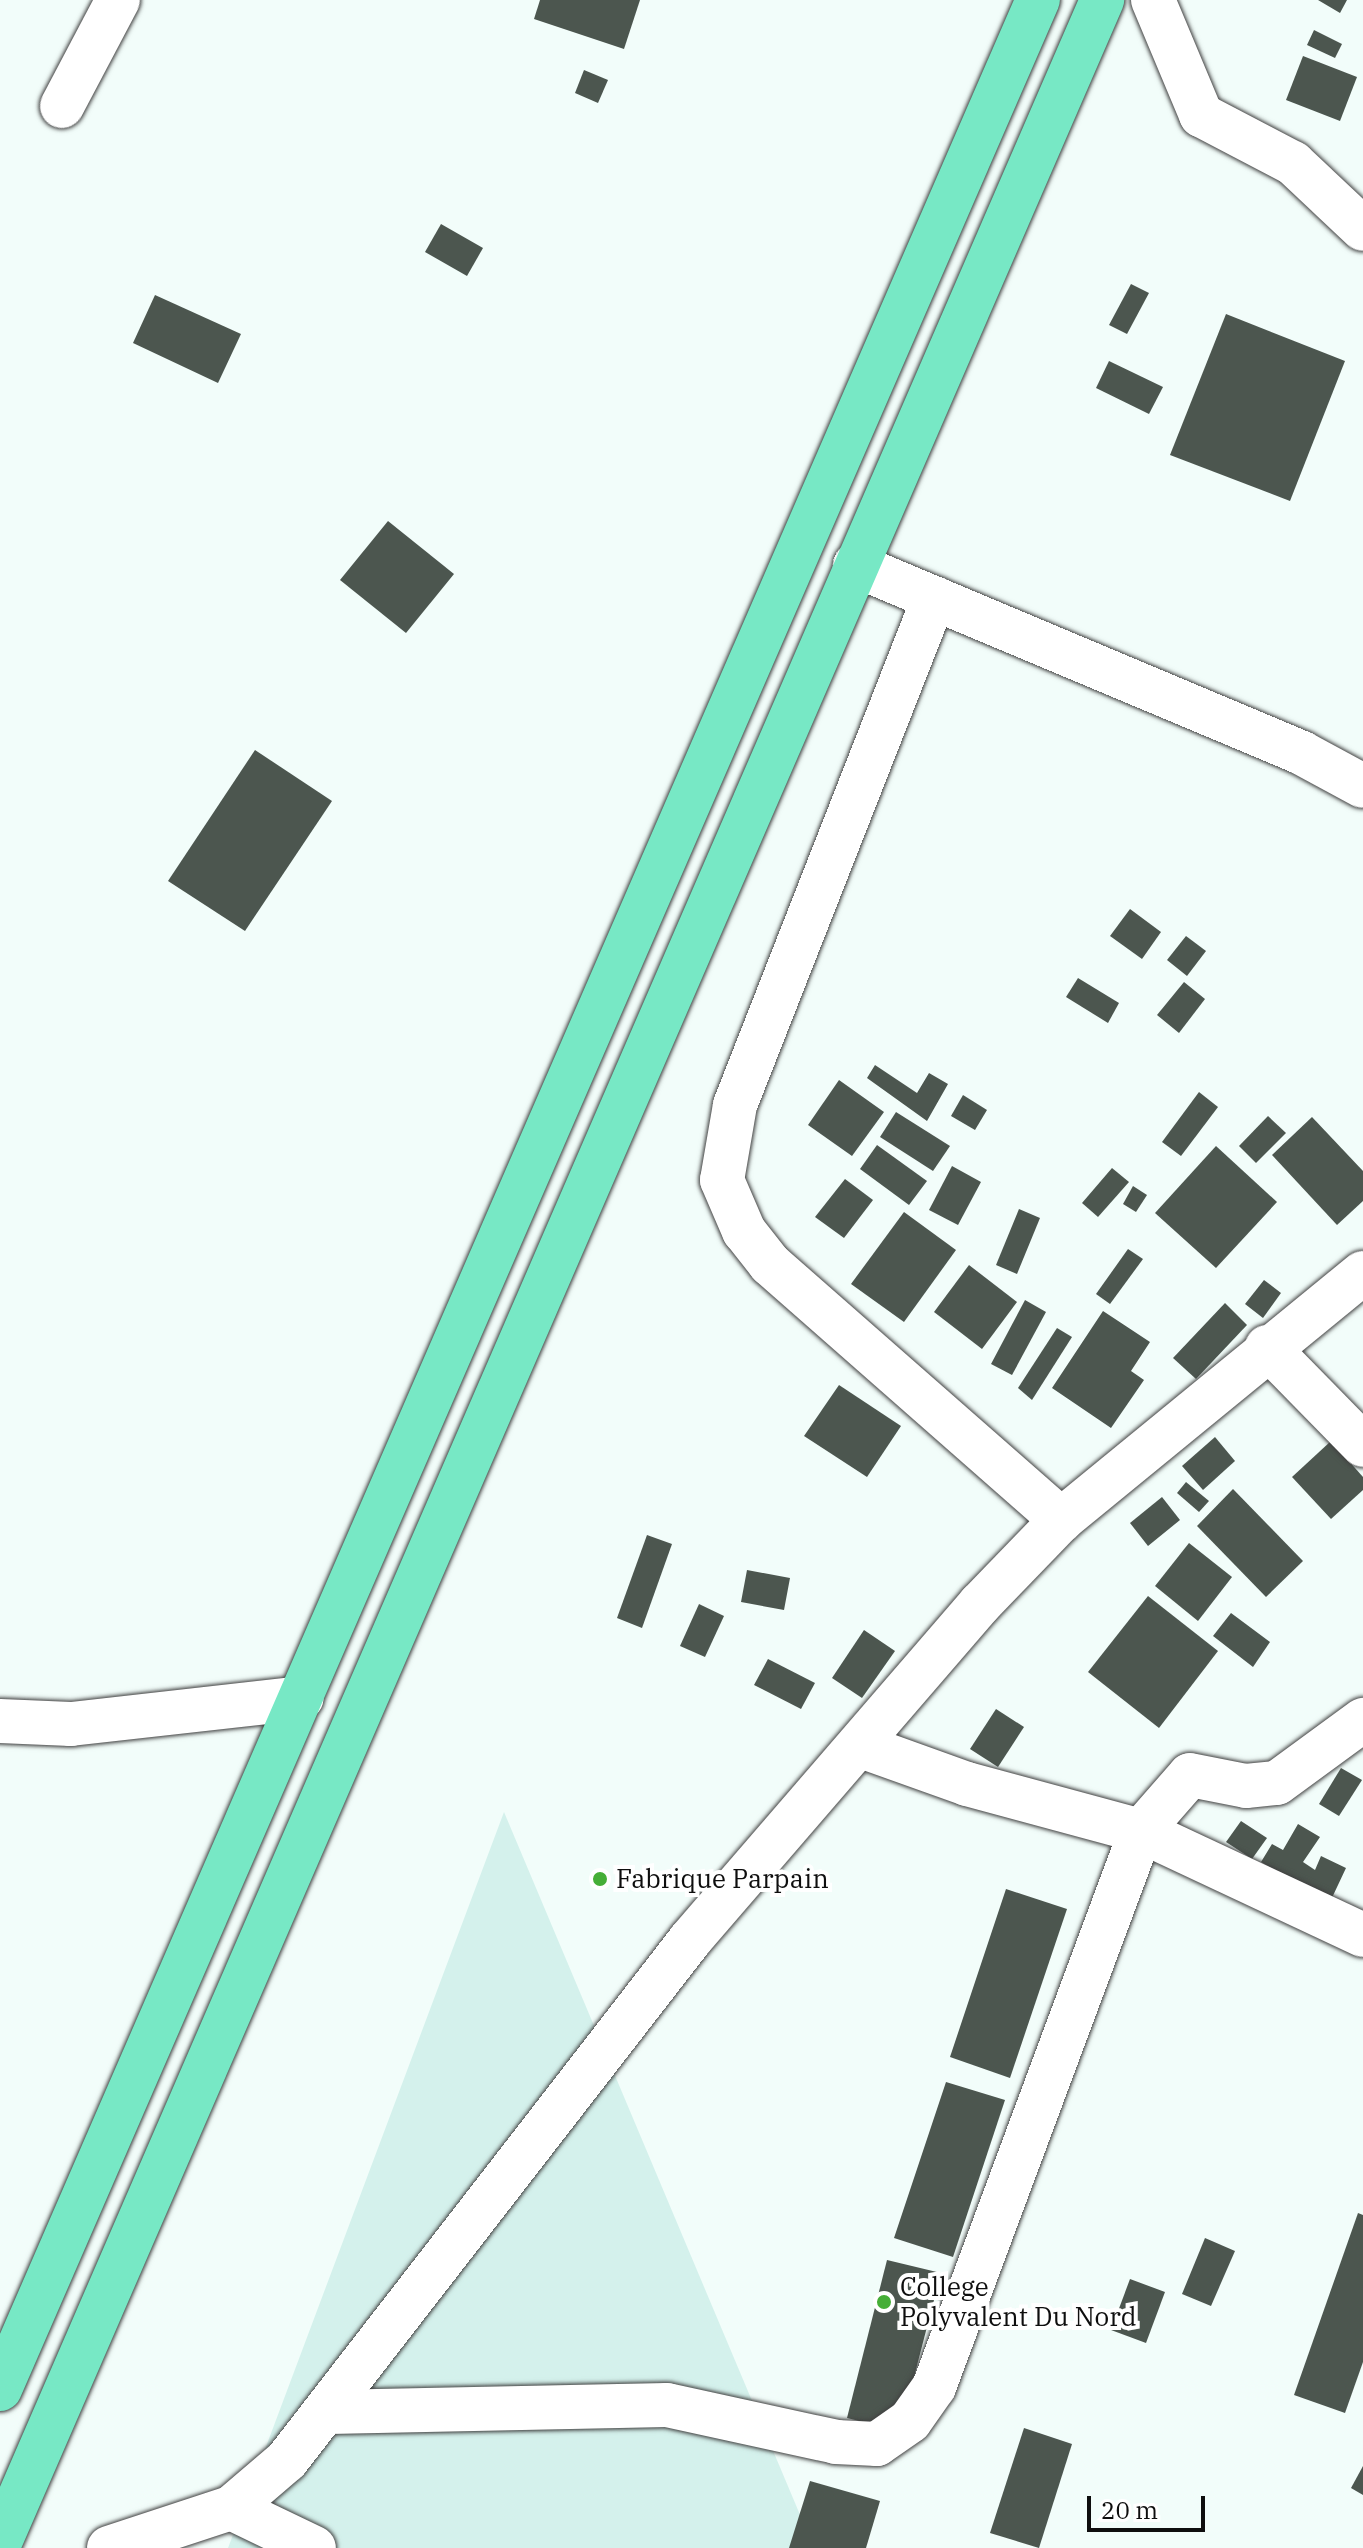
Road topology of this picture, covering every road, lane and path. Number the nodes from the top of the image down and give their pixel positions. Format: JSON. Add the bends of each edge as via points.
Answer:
{"nodes":[{"id":1,"x":118,"y":0,"type":"edge"},
{"id":2,"x":1038,"y":0,"type":"edge"},
{"id":3,"x":1102,"y":0,"type":"edge"},
{"id":4,"x":1153,"y":0,"type":"edge"},
{"id":5,"x":62,"y":106,"type":"dead end"},
{"id":6,"x":1363,"y":229,"type":"edge"},
{"id":7,"x":855,"y":565,"type":"junction"},
{"id":8,"x":934,"y":598,"type":"junction"},
{"id":9,"x":1363,"y":786,"type":"edge"},
{"id":10,"x":1363,"y":1273,"type":"edge"},
{"id":11,"x":1267,"y":1347,"type":"junction"},
{"id":12,"x":1363,"y":1445,"type":"edge"},
{"id":13,"x":1061,"y":1520,"type":"junction"},
{"id":14,"x":302,"y":1698,"type":"junction"},
{"id":15,"x":1363,"y":1720,"type":"edge"},
{"id":16,"x":0,"y":1721,"type":"edge"},
{"id":17,"x":861,"y":1746,"type":"junction"},
{"id":18,"x":1141,"y":1831,"type":"junction"},
{"id":19,"x":1363,"y":1935,"type":"edge"},
{"id":20,"x":0,"y":2389,"type":"edge"},
{"id":21,"x":329,"y":2412,"type":"junction"},
{"id":22,"x":231,"y":2508,"type":"junction"},
{"id":23,"x":0,"y":2542,"type":"edge"},
{"id":24,"x":109,"y":2548,"type":"edge"},
{"id":25,"x":314,"y":2548,"type":"edge"}],
"edges":[{"from":1,"to":5,"type":"street"},
{"from":2,"to":14,"type":"main road"},
{"from":3,"to":7,"type":"main road"},
{"from":4,"to":6,"type":"street","via":[[1201,115],[1293,163]]},
{"from":7,"to":8,"type":"street"},
{"from":7,"to":23,"type":"main road"},
{"from":8,"to":9,"type":"street","via":[[1302,753]]},
{"from":8,"to":13,"type":"street","via":[[735,1105],[722,1180],[744,1231],[770,1264]]},
{"from":10,"to":11,"type":"street"},
{"from":11,"to":12,"type":"street"},
{"from":11,"to":13,"type":"street"},
{"from":13,"to":17,"type":"street","via":[[980,1604]]},
{"from":14,"to":16,"type":"street","via":[[71,1724]]},
{"from":14,"to":20,"type":"main road"},
{"from":15,"to":18,"type":"street","via":[[1277,1783],[1246,1786],[1190,1775]]},
{"from":17,"to":18,"type":"street","via":[[967,1784]]},
{"from":17,"to":21,"type":"street","via":[[690,1940]]},
{"from":18,"to":19,"type":"street"},
{"from":18,"to":21,"type":"street","via":[[949,2352],[910,2421],[877,2444],[836,2442],[667,2405]]},
{"from":21,"to":22,"type":"street","via":[[287,2460]]},
{"from":22,"to":24,"type":"street"},
{"from":22,"to":25,"type":"street"}]}
